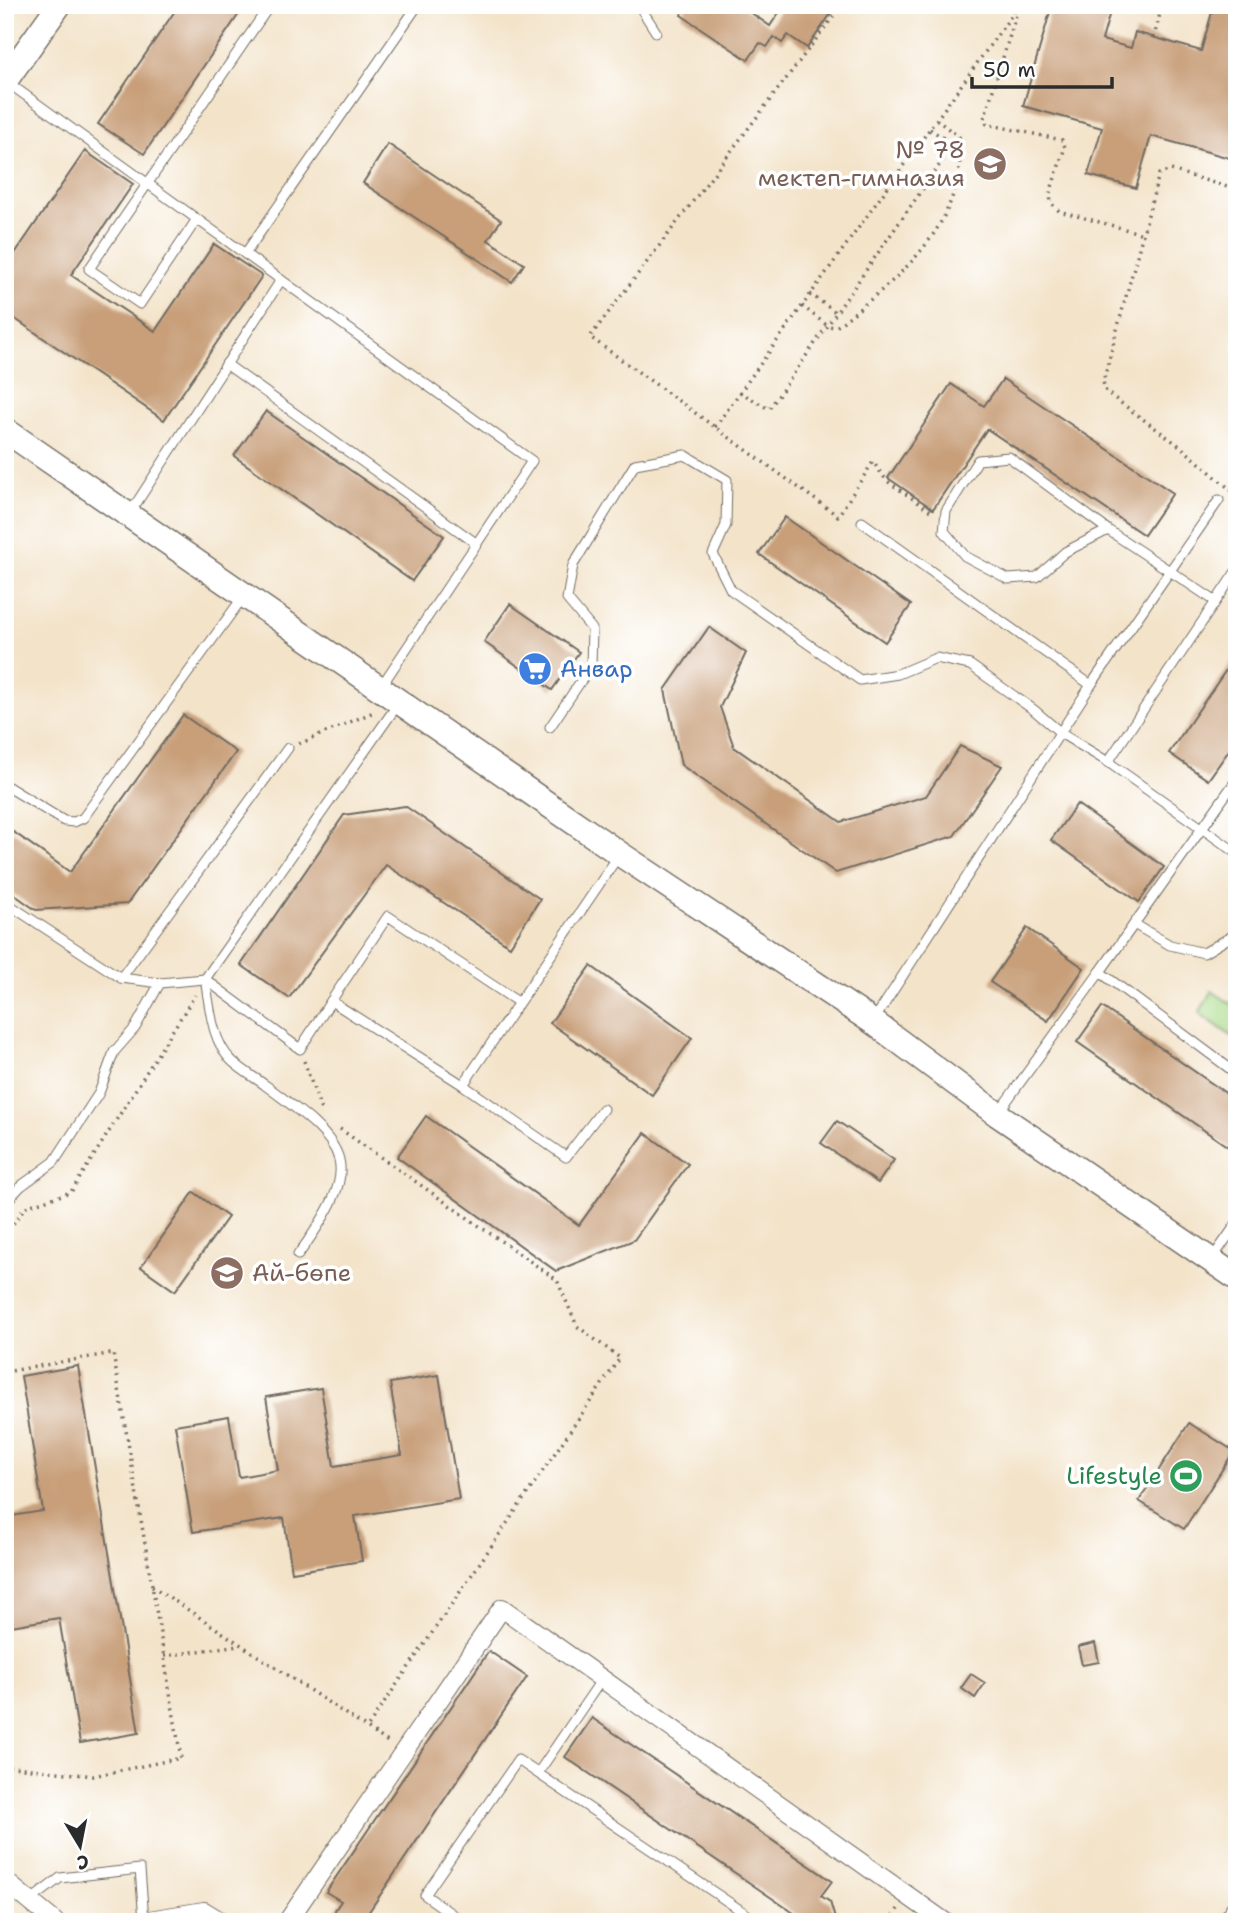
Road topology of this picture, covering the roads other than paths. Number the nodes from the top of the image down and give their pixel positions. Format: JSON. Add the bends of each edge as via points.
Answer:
{"nodes":[{"id":1,"x":59,"y":5,"type":"edge"},
{"id":2,"x":270,"y":5,"type":"edge"},
{"id":3,"x":418,"y":5,"type":"edge"},
{"id":4,"x":644,"y":5,"type":"edge"},
{"id":5,"x":656,"y":32,"type":"dead end"},
{"id":6,"x":6,"y":81,"type":"edge"},
{"id":7,"x":148,"y":183,"type":"junction"},
{"id":8,"x":197,"y":219,"type":"junction"},
{"id":9,"x":246,"y":254,"type":"junction"},
{"id":10,"x":281,"y":280,"type":"junction"},
{"id":11,"x":226,"y":365,"type":"junction"},
{"id":12,"x":5,"y":430,"type":"edge"},
{"id":13,"x":1219,"y":500,"type":"dead end"},
{"id":14,"x":128,"y":515,"type":"junction"},
{"id":15,"x":862,"y":522,"type":"dead end"},
{"id":16,"x":1108,"y":530,"type":"junction"},
{"id":17,"x":477,"y":544,"type":"junction"},
{"id":18,"x":1169,"y":569,"type":"junction"},
{"id":19,"x":1237,"y":570,"type":"edge"},
{"id":20,"x":244,"y":595,"type":"junction"},
{"id":21,"x":1215,"y":601,"type":"junction"},
{"id":22,"x":1091,"y":685,"type":"junction"},
{"id":23,"x":390,"y":695,"type":"junction"},
{"id":24,"x":550,"y":727,"type":"dead end"},
{"id":25,"x":1062,"y":734,"type":"junction"},
{"id":26,"x":288,"y":748,"type":"road end"},
{"id":27,"x":1108,"y":762,"type":"junction"},
{"id":28,"x":1237,"y":779,"type":"edge"},
{"id":29,"x":5,"y":785,"type":"edge"},
{"id":30,"x":1202,"y":828,"type":"junction"},
{"id":31,"x":1237,"y":853,"type":"edge"},
{"id":32,"x":620,"y":854,"type":"junction"},
{"id":33,"x":5,"y":902,"type":"edge"},
{"id":34,"x":1134,"y":924,"type":"junction"},
{"id":35,"x":1237,"y":933,"type":"edge"},
{"id":36,"x":1100,"y":972,"type":"junction"},
{"id":37,"x":121,"y":978,"type":"junction"},
{"id":38,"x":205,"y":979,"type":"junction"},
{"id":39,"x":160,"y":983,"type":"junction"},
{"id":40,"x":331,"y":1001,"type":"junction"},
{"id":41,"x":517,"y":1002,"type":"junction"},
{"id":42,"x":873,"y":1021,"type":"junction"},
{"id":43,"x":1237,"y":1074,"type":"edge"},
{"id":44,"x":463,"y":1085,"type":"junction"},
{"id":45,"x":603,"y":1109,"type":"dead end"},
{"id":46,"x":997,"y":1114,"type":"junction"},
{"id":47,"x":5,"y":1203,"type":"edge"},
{"id":48,"x":1237,"y":1223,"type":"edge"},
{"id":49,"x":298,"y":1255,"type":"dead end"},
{"id":50,"x":1210,"y":1260,"type":"junction"},
{"id":51,"x":1237,"y":1278,"type":"edge"},
{"id":52,"x":602,"y":1679,"type":"junction"},
{"id":53,"x":538,"y":1773,"type":"junction"},
{"id":54,"x":5,"y":1881,"type":"edge"},
{"id":55,"x":30,"y":1901,"type":"junction"},
{"id":56,"x":1237,"y":1906,"type":"edge"},
{"id":57,"x":141,"y":1921,"type":"edge"},
{"id":58,"x":55,"y":1922,"type":"edge"},
{"id":59,"x":222,"y":1922,"type":"edge"},
{"id":60,"x":287,"y":1922,"type":"edge"},
{"id":61,"x":463,"y":1922,"type":"edge"},
{"id":62,"x":758,"y":1922,"type":"edge"},
{"id":63,"x":946,"y":1922,"type":"edge"},
{"id":64,"x":1226,"y":1922,"type":"edge"}],
"edges":[{"from":1,"to":6,"type":"street"},
{"from":2,"to":7,"type":"lane"},
{"from":3,"to":9,"type":"lane"},
{"from":4,"to":5,"type":"lane","via":[[642,10]]},
{"from":6,"to":7,"type":"lane"},
{"from":7,"to":8,"type":"lane"},
{"from":7,"to":8,"type":"lane","via":[[89,269],[140,304]]},
{"from":8,"to":9,"type":"lane"},
{"from":9,"to":10,"type":"lane"},
{"from":10,"to":11,"type":"lane"},
{"from":10,"to":17,"type":"lane","via":[[532,461]]},
{"from":11,"to":14,"type":"lane"},
{"from":11,"to":17,"type":"lane"},
{"from":12,"to":14,"type":"street"},
{"from":13,"to":18,"type":"lane"},
{"from":14,"to":20,"type":"street"},
{"from":15,"to":22,"type":"lane"},
{"from":16,"to":16,"type":"lane","via":[[1065,552],[1037,577],[1008,579],[965,556],[944,531],[946,511],[978,460],[1010,457]]},
{"from":16,"to":18,"type":"lane"},
{"from":17,"to":23,"type":"lane"},
{"from":18,"to":21,"type":"lane"},
{"from":18,"to":22,"type":"lane"},
{"from":19,"to":21,"type":"lane"},
{"from":20,"to":23,"type":"street"},
{"from":20,"to":29,"type":"lane","via":[[83,818],[64,821]]},
{"from":21,"to":27,"type":"lane"},
{"from":22,"to":25,"type":"lane"},
{"from":23,"to":32,"type":"street"},
{"from":23,"to":38,"type":"lane"},
{"from":24,"to":25,"type":"lane","via":[[591,666],[592,629],[567,599],[573,565],[635,464],[685,455],[727,480],[726,525],[713,554],[731,590],[860,680],[898,674],[936,659],[970,666]]},
{"from":25,"to":27,"type":"lane"},
{"from":25,"to":42,"type":"lane"},
{"from":26,"to":37,"type":"lane"},
{"from":27,"to":30,"type":"lane"},
{"from":28,"to":30,"type":"lane"},
{"from":30,"to":31,"type":"lane"},
{"from":30,"to":34,"type":"lane"},
{"from":32,"to":41,"type":"lane"},
{"from":32,"to":42,"type":"street"},
{"from":33,"to":37,"type":"lane"},
{"from":34,"to":35,"type":"lane","via":[[1170,945],[1204,953]]},
{"from":34,"to":36,"type":"lane"},
{"from":36,"to":43,"type":"lane"},
{"from":36,"to":46,"type":"lane"},
{"from":37,"to":39,"type":"lane"},
{"from":38,"to":39,"type":"lane"},
{"from":38,"to":40,"type":"lane","via":[[300,1049]]},
{"from":38,"to":49,"type":"lane","via":[[214,1030],[230,1059],[304,1113],[330,1137],[339,1153],[338,1189]]},
{"from":39,"to":47,"type":"lane","via":[[135,1028],[114,1052],[99,1093],[54,1161]]},
{"from":40,"to":41,"type":"lane","via":[[388,916]]},
{"from":40,"to":44,"type":"lane"},
{"from":41,"to":44,"type":"lane"},
{"from":42,"to":46,"type":"street"},
{"from":44,"to":45,"type":"lane","via":[[566,1157]]},
{"from":46,"to":50,"type":"street"},
{"from":48,"to":50,"type":"lane"},
{"from":50,"to":51,"type":"street"},
{"from":52,"to":53,"type":"lane"},
{"from":52,"to":60,"type":"street","via":[[502,1608]]},
{"from":52,"to":63,"type":"street"},
{"from":53,"to":61,"type":"lane","via":[[517,1760],[425,1895]]},
{"from":53,"to":62,"type":"lane"},
{"from":54,"to":55,"type":"street"},
{"from":55,"to":57,"type":"lane","via":[[60,1878],[140,1869]]},
{"from":55,"to":58,"type":"street"},
{"from":56,"to":64,"type":"street"},
{"from":57,"to":59,"type":"street","via":[[204,1911]]}]}
